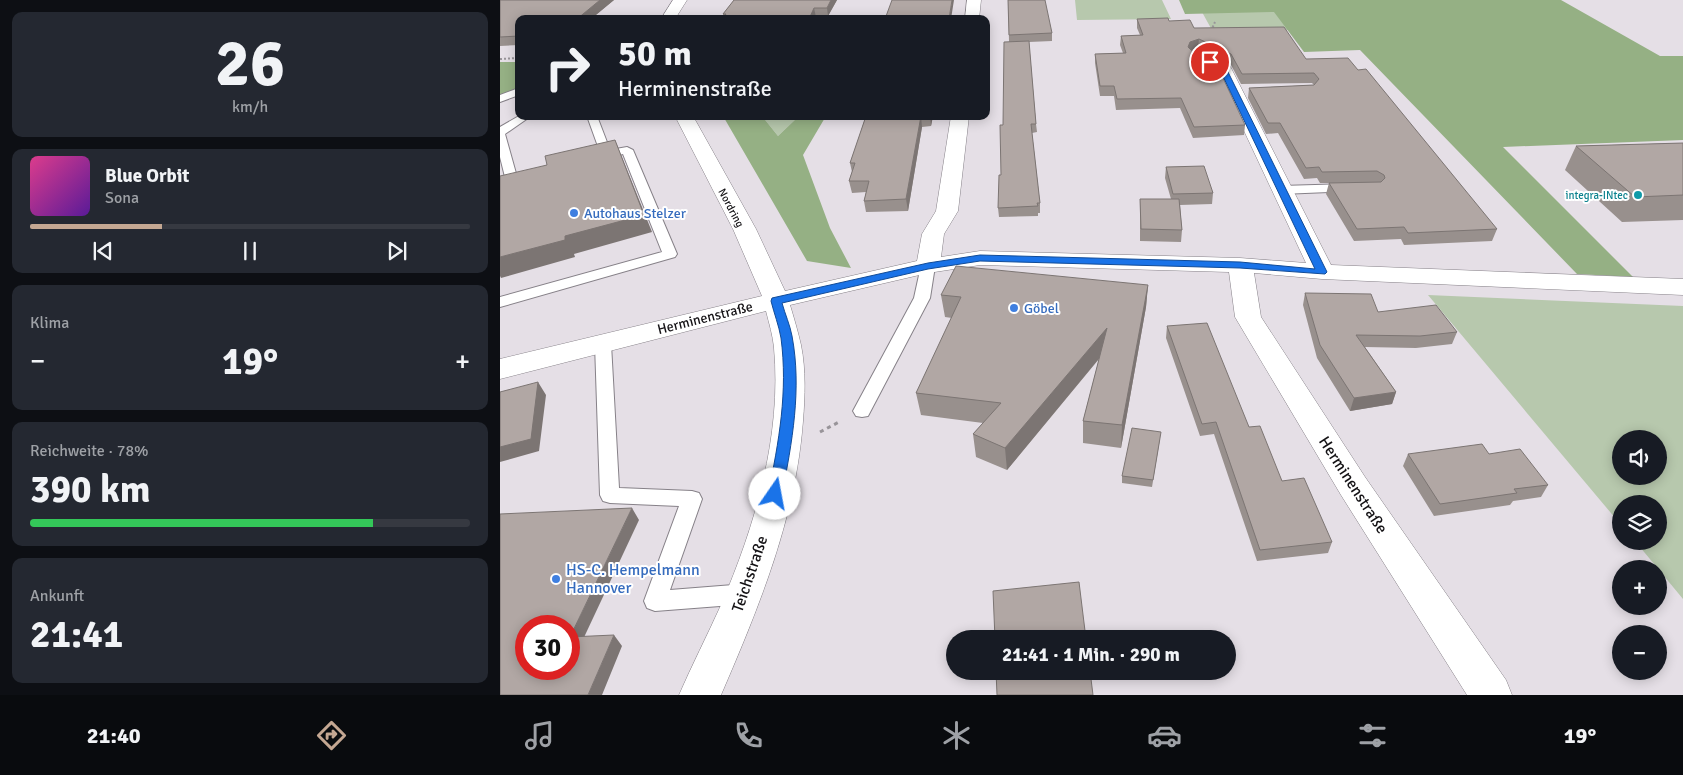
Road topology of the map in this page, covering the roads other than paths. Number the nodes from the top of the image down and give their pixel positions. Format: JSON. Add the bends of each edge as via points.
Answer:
{"nodes":[{"id":1,"x":680,"y":0,"type":"edge"},
{"id":2,"x":974,"y":0,"type":"edge"},
{"id":3,"x":671,"y":15,"type":"edge"},
{"id":4,"x":972,"y":15,"type":"edge"},
{"id":5,"x":1197,"y":54,"type":"edge"},
{"id":6,"x":515,"y":93,"type":"edge"},
{"id":7,"x":500,"y":99,"type":"edge"},
{"id":8,"x":520,"y":120,"type":"edge"},
{"id":9,"x":593,"y":120,"type":"edge"},
{"id":10,"x":686,"y":120,"type":"edge"},
{"id":11,"x":959,"y":120,"type":"edge"},
{"id":12,"x":500,"y":133,"type":"edge"},
{"id":13,"x":606,"y":154,"type":"junction"},
{"id":14,"x":587,"y":159,"type":"edge"},
{"id":15,"x":511,"y":177,"type":"edge"},
{"id":16,"x":1365,"y":188,"type":"edge"},
{"id":17,"x":1281,"y":190,"type":"junction"},
{"id":18,"x":1240,"y":265,"type":"junction"},
{"id":19,"x":928,"y":266,"type":"junction"},
{"id":20,"x":1322,"y":272,"type":"junction"},
{"id":21,"x":1683,"y":287,"type":"edge"},
{"id":22,"x":776,"y":301,"type":"junction"},
{"id":23,"x":500,"y":302,"type":"edge"},
{"id":24,"x":602,"y":344,"type":"junction"},
{"id":25,"x":500,"y":369,"type":"edge"},
{"id":26,"x":862,"y":411,"type":"road end"},
{"id":27,"x":746,"y":594,"type":"junction"},
{"id":28,"x":700,"y":695,"type":"edge"},
{"id":29,"x":1491,"y":695,"type":"edge"}],
"edges":[{"from":1,"to":3,"type":"street"},
{"from":2,"to":4,"type":"street"},
{"from":5,"to":17,"type":"street","via":[[1223,68],[1243,91]]},
{"from":6,"to":7,"type":"lane"},
{"from":8,"to":12,"type":"lane"},
{"from":9,"to":13,"type":"lane"},
{"from":10,"to":22,"type":"street","name":"Nordring","via":[[760,261]]},
{"from":11,"to":19,"type":"street","via":[[947,211],[933,234]]},
{"from":12,"to":15,"type":"lane"},
{"from":13,"to":14,"type":"lane"},
{"from":13,"to":23,"type":"lane","via":[[627,150],[670,254]]},
{"from":16,"to":17,"type":"lane"},
{"from":17,"to":20,"type":"street"},
{"from":18,"to":19,"type":"street","name":"Herminenstraße","via":[[980,258]]},
{"from":18,"to":20,"type":"street","name":"Herminenstraße"},
{"from":18,"to":29,"type":"street","name":"Herminenstraße","via":[[1248,317],[1353,486]]},
{"from":19,"to":22,"type":"street","name":"Herminenstraße"},
{"from":19,"to":26,"type":"lane","via":[[922,298]]},
{"from":20,"to":21,"type":"street","name":"Herminenstraße"},
{"from":22,"to":24,"type":"street","name":"Herminenstraße"},
{"from":22,"to":27,"type":"street","name":"Teichstraße","via":[[786,336],[791,390],[784,450],[772,509]]},
{"from":24,"to":25,"type":"street","name":"Herminenstraße"},
{"from":24,"to":27,"type":"lane","via":[[610,495],[692,499],[655,601]]},
{"from":27,"to":28,"type":"street","name":"Teichstraße"}]}
